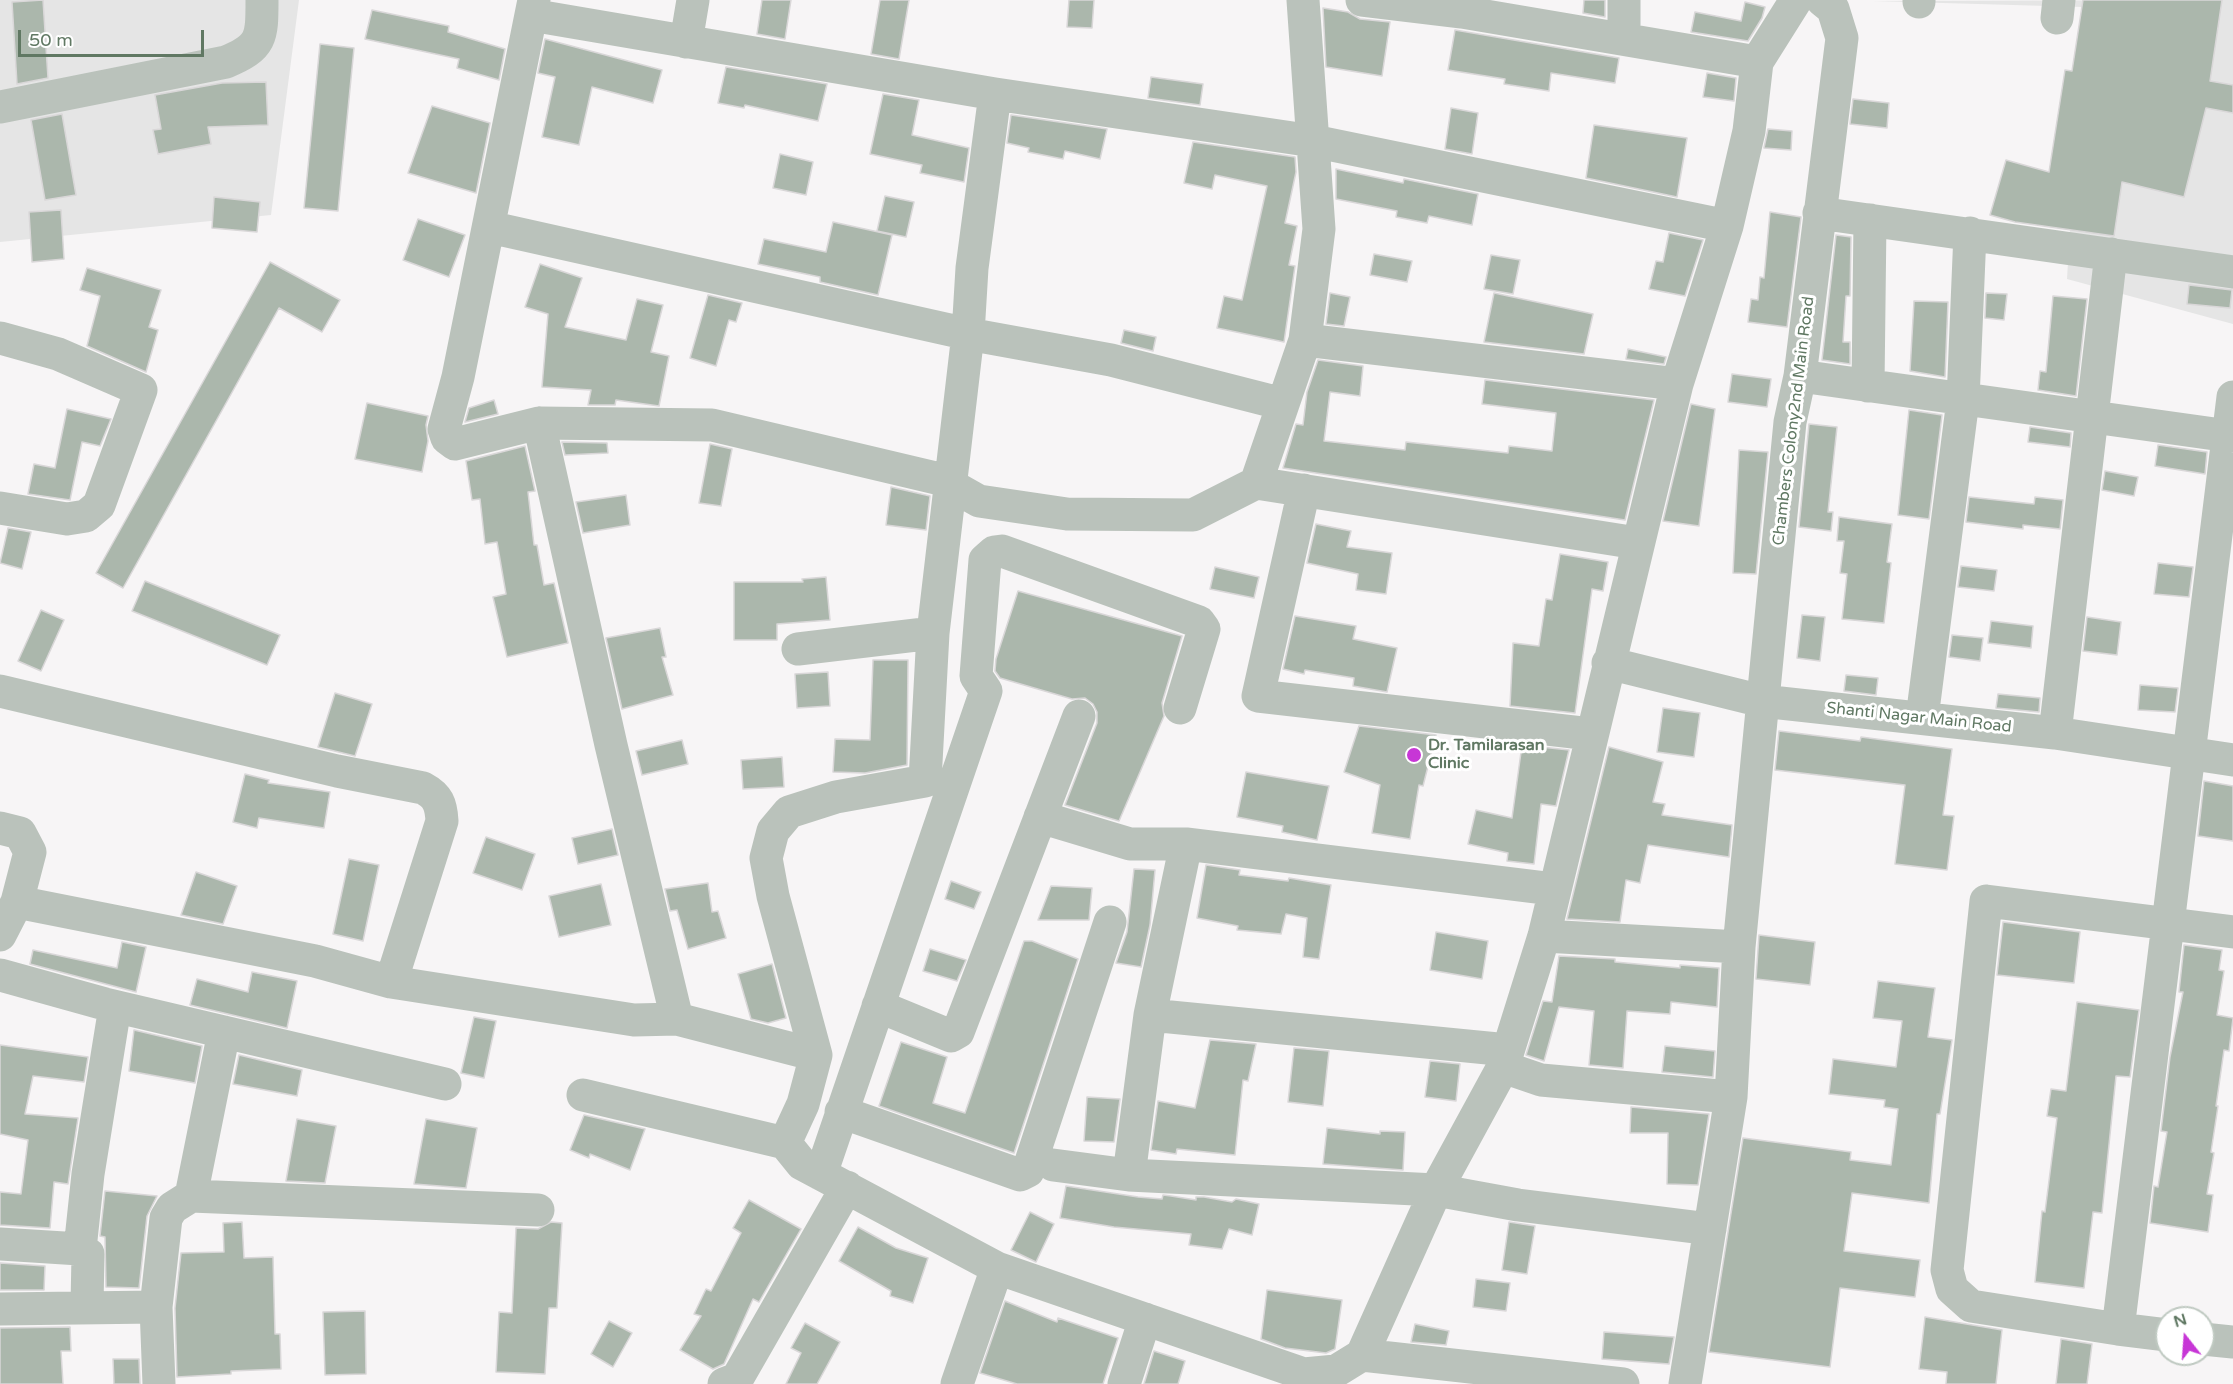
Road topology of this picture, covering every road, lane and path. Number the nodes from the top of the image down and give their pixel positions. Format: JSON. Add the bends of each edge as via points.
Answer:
{"nodes":[{"id":1,"x":261,"y":0,"type":"edge"},
{"id":2,"x":693,"y":0,"type":"edge"},
{"id":3,"x":1303,"y":0,"type":"edge"},
{"id":4,"x":1362,"y":0,"type":"edge"},
{"id":5,"x":1624,"y":0,"type":"edge"},
{"id":6,"x":1796,"y":0,"type":"edge"},
{"id":7,"x":1822,"y":0,"type":"edge"},
{"id":8,"x":1462,"y":6,"type":"edge"},
{"id":9,"x":533,"y":8,"type":"edge"},
{"id":10,"x":1624,"y":39,"type":"junction"},
{"id":11,"x":686,"y":42,"type":"junction"},
{"id":12,"x":1757,"y":62,"type":"junction"},
{"id":13,"x":994,"y":94,"type":"junction"},
{"id":14,"x":0,"y":107,"type":"edge"},
{"id":15,"x":1313,"y":141,"type":"junction"},
{"id":16,"x":1819,"y":213,"type":"junction"},
{"id":17,"x":1870,"y":220,"type":"junction"},
{"id":18,"x":1727,"y":226,"type":"junction"},
{"id":19,"x":489,"y":227,"type":"junction"},
{"id":20,"x":1970,"y":233,"type":"junction"},
{"id":21,"x":2111,"y":254,"type":"junction"},
{"id":22,"x":2233,"y":272,"type":"edge"},
{"id":23,"x":969,"y":334,"type":"junction"},
{"id":24,"x":0,"y":338,"type":"edge"},
{"id":25,"x":1305,"y":340,"type":"junction"},
{"id":26,"x":1800,"y":376,"type":"junction"},
{"id":27,"x":1677,"y":384,"type":"junction"},
{"id":28,"x":1868,"y":386,"type":"junction"},
{"id":29,"x":2233,"y":397,"type":"edge"},
{"id":30,"x":1963,"y":400,"type":"junction"},
{"id":31,"x":1283,"y":404,"type":"junction"},
{"id":32,"x":2094,"y":418,"type":"junction"},
{"id":33,"x":539,"y":423,"type":"junction"},
{"id":34,"x":2229,"y":436,"type":"junction"},
{"id":35,"x":1256,"y":483,"type":"junction"},
{"id":36,"x":952,"y":486,"type":"junction"},
{"id":37,"x":1304,"y":490,"type":"junction"},
{"id":38,"x":0,"y":508,"type":"edge"},
{"id":39,"x":1637,"y":543,"type":"junction"},
{"id":40,"x":933,"y":633,"type":"junction"},
{"id":41,"x":798,"y":649,"type":"dead end"},
{"id":42,"x":1608,"y":663,"type":"junction"},
{"id":43,"x":0,"y":691,"type":"edge"},
{"id":44,"x":1762,"y":701,"type":"junction"},
{"id":45,"x":1180,"y":708,"type":"dead end"},
{"id":46,"x":1079,"y":716,"type":"dead end"},
{"id":47,"x":1922,"y":718,"type":"junction"},
{"id":48,"x":2055,"y":733,"type":"junction"},
{"id":49,"x":1591,"y":734,"type":"junction"},
{"id":50,"x":2188,"y":753,"type":"junction"},
{"id":51,"x":2233,"y":760,"type":"edge"},
{"id":52,"x":1040,"y":817,"type":"junction"},
{"id":53,"x":0,"y":828,"type":"edge"},
{"id":54,"x":1186,"y":844,"type":"junction"},
{"id":55,"x":1553,"y":889,"type":"junction"},
{"id":56,"x":17,"y":902,"type":"junction"},
{"id":57,"x":1110,"y":922,"type":"dead end"},
{"id":58,"x":2167,"y":924,"type":"junction"},
{"id":59,"x":2233,"y":932,"type":"edge"},
{"id":60,"x":0,"y":934,"type":"edge"},
{"id":61,"x":1544,"y":936,"type":"junction"},
{"id":62,"x":1739,"y":947,"type":"junction"},
{"id":63,"x":0,"y":975,"type":"edge"},
{"id":64,"x":391,"y":982,"type":"junction"},
{"id":65,"x":878,"y":1006,"type":"junction"},
{"id":66,"x":115,"y":1007,"type":"junction"},
{"id":67,"x":1150,"y":1015,"type":"junction"},
{"id":68,"x":677,"y":1018,"type":"junction"},
{"id":69,"x":224,"y":1032,"type":"junction"},
{"id":70,"x":816,"y":1055,"type":"junction"},
{"id":71,"x":1506,"y":1058,"type":"junction"},
{"id":72,"x":445,"y":1084,"type":"dead end"},
{"id":73,"x":583,"y":1095,"type":"dead end"},
{"id":74,"x":1731,"y":1097,"type":"junction"},
{"id":75,"x":841,"y":1112,"type":"junction"},
{"id":76,"x":785,"y":1143,"type":"junction"},
{"id":77,"x":1053,"y":1165,"type":"dead end"},
{"id":78,"x":1129,"y":1175,"type":"junction"},
{"id":79,"x":834,"y":1180,"type":"junction"},
{"id":80,"x":1436,"y":1190,"type":"junction"},
{"id":81,"x":191,"y":1196,"type":"junction"},
{"id":82,"x":538,"y":1210,"type":"dead end"},
{"id":83,"x":1710,"y":1229,"type":"junction"},
{"id":84,"x":0,"y":1245,"type":"edge"},
{"id":85,"x":80,"y":1249,"type":"junction"},
{"id":86,"x":997,"y":1268,"type":"junction"},
{"id":87,"x":87,"y":1306,"type":"junction"},
{"id":88,"x":156,"y":1307,"type":"junction"},
{"id":89,"x":0,"y":1309,"type":"edge"},
{"id":90,"x":1145,"y":1319,"type":"junction"},
{"id":91,"x":2118,"y":1329,"type":"junction"},
{"id":92,"x":2155,"y":1334,"type":"edge"},
{"id":93,"x":2215,"y":1340,"type":"edge"},
{"id":94,"x":2233,"y":1342,"type":"edge"},
{"id":95,"x":1364,"y":1365,"type":"edge"},
{"id":96,"x":159,"y":1384,"type":"edge"},
{"id":97,"x":724,"y":1384,"type":"edge"},
{"id":98,"x":957,"y":1384,"type":"edge"},
{"id":99,"x":1124,"y":1384,"type":"edge"},
{"id":100,"x":1623,"y":1384,"type":"edge"},
{"id":101,"x":1685,"y":1384,"type":"edge"}],
"edges":[{"from":1,"to":14,"type":"street","via":[[262,32],[248,52],[225,62]]},
{"from":2,"to":11,"type":"street"},
{"from":3,"to":15,"type":"street"},
{"from":4,"to":8,"type":"street"},
{"from":5,"to":10,"type":"street"},
{"from":6,"to":12,"type":"street"},
{"from":7,"to":16,"type":"street","name":"Chambers Colony2nd Main Road","via":[[1833,9],[1842,38]]},
{"from":8,"to":10,"type":"street"},
{"from":9,"to":11,"type":"street"},
{"from":9,"to":19,"type":"street"},
{"from":10,"to":12,"type":"street"},
{"from":11,"to":13,"type":"street"},
{"from":12,"to":18,"type":"street","via":[[1749,131]]},
{"from":13,"to":15,"type":"street"},
{"from":13,"to":23,"type":"street","via":[[972,268]]},
{"from":15,"to":18,"type":"street"},
{"from":15,"to":25,"type":"street","via":[[1319,229]]},
{"from":16,"to":17,"type":"street"},
{"from":16,"to":26,"type":"street","name":"Chambers Colony2nd Main Road"},
{"from":17,"to":20,"type":"street"},
{"from":17,"to":28,"type":"street"},
{"from":18,"to":27,"type":"street"},
{"from":19,"to":23,"type":"street"},
{"from":19,"to":33,"type":"street","via":[[444,429],[455,444]]},
{"from":20,"to":21,"type":"street"},
{"from":20,"to":30,"type":"street"},
{"from":21,"to":22,"type":"street"},
{"from":21,"to":32,"type":"street"},
{"from":23,"to":31,"type":"street","via":[[1111,360]]},
{"from":23,"to":36,"type":"street"},
{"from":24,"to":38,"type":"street","via":[[58,354],[141,390],[99,505],[86,516],[67,519]]},
{"from":25,"to":27,"type":"street"},
{"from":25,"to":31,"type":"street"},
{"from":26,"to":28,"type":"street"},
{"from":26,"to":44,"type":"street","name":"Chambers Colony2nd Main Road","via":[[1790,422]]},
{"from":27,"to":39,"type":"street"},
{"from":28,"to":30,"type":"street"},
{"from":29,"to":34,"type":"street"},
{"from":30,"to":32,"type":"street"},
{"from":30,"to":47,"type":"street"},
{"from":31,"to":35,"type":"street"},
{"from":32,"to":34,"type":"street"},
{"from":32,"to":48,"type":"street"},
{"from":33,"to":36,"type":"street","via":[[712,424],[940,479]]},
{"from":33,"to":68,"type":"street"},
{"from":34,"to":50,"type":"street"},
{"from":35,"to":36,"type":"street","via":[[1193,515],[1068,514],[979,501]]},
{"from":35,"to":37,"type":"street"},
{"from":36,"to":40,"type":"street"},
{"from":37,"to":39,"type":"street"},
{"from":37,"to":49,"type":"street","via":[[1258,696]]},
{"from":39,"to":42,"type":"street"},
{"from":40,"to":41,"type":"street"},
{"from":40,"to":70,"type":"street","via":[[925,781],[836,796],[789,812],[773,831],[766,858],[773,896]]},
{"from":42,"to":44,"type":"street","name":"Shanti Nagar Main Road"},
{"from":42,"to":49,"type":"street"},
{"from":43,"to":64,"type":"street","via":[[423,788],[435,794],[442,821]]},
{"from":44,"to":47,"type":"street","name":"Shanti Nagar Main Road"},
{"from":44,"to":62,"type":"street","name":"Chambers Colony2nd Main Road"},
{"from":45,"to":65,"type":"street","via":[[1204,629],[1199,622],[1002,551],[985,560],[976,676],[986,691]]},
{"from":46,"to":52,"type":"street"},
{"from":47,"to":48,"type":"street","name":"Shanti Nagar Main Road"},
{"from":48,"to":50,"type":"street","name":"Shanti Nagar Main Road"},
{"from":49,"to":55,"type":"street"},
{"from":50,"to":51,"type":"street","name":"Shanti Nagar Main Road"},
{"from":50,"to":58,"type":"street"},
{"from":52,"to":54,"type":"street","via":[[1130,844]]},
{"from":52,"to":65,"type":"street","via":[[958,1032],[951,1036]]},
{"from":53,"to":56,"type":"street","via":[[20,833],[28,846],[30,861]]},
{"from":54,"to":55,"type":"street"},
{"from":54,"to":67,"type":"street"},
{"from":55,"to":61,"type":"street"},
{"from":56,"to":60,"type":"street"},
{"from":56,"to":64,"type":"street","via":[[315,961]]},
{"from":57,"to":75,"type":"street","via":[[1028,1171],[1020,1175]]},
{"from":58,"to":59,"type":"street"},
{"from":58,"to":91,"type":"street"},
{"from":58,"to":91,"type":"street","via":[[1986,901],[1947,1270],[1952,1288],[1971,1306]]},
{"from":61,"to":62,"type":"street"},
{"from":61,"to":71,"type":"street"},
{"from":62,"to":74,"type":"street","name":"Chambers Colony2nd Main Road"},
{"from":63,"to":66,"type":"street"},
{"from":64,"to":68,"type":"street","via":[[634,1020]]},
{"from":65,"to":75,"type":"street"},
{"from":66,"to":69,"type":"street"},
{"from":66,"to":85,"type":"street"},
{"from":67,"to":71,"type":"street"},
{"from":67,"to":78,"type":"street"},
{"from":68,"to":70,"type":"street"},
{"from":69,"to":72,"type":"street"},
{"from":69,"to":81,"type":"street"},
{"from":70,"to":76,"type":"street","via":[[803,1104]]},
{"from":71,"to":74,"type":"street","via":[[1541,1080]]},
{"from":71,"to":80,"type":"street"},
{"from":73,"to":76,"type":"street"},
{"from":74,"to":83,"type":"street","name":"Chambers Colony2nd Main Road"},
{"from":75,"to":79,"type":"street"},
{"from":76,"to":79,"type":"street","via":[[802,1164]]},
{"from":77,"to":78,"type":"street"},
{"from":78,"to":80,"type":"street"},
{"from":79,"to":86,"type":"street"},
{"from":79,"to":97,"type":"street","via":[[737,1379]]},
{"from":80,"to":83,"type":"street","via":[[1518,1205]]},
{"from":80,"to":95,"type":"street"},
{"from":81,"to":82,"type":"street"},
{"from":81,"to":88,"type":"street","via":[[172,1208],[166,1218]]},
{"from":83,"to":101,"type":"street","name":"Chambers Colony2nd Main Road"},
{"from":84,"to":85,"type":"street"},
{"from":85,"to":87,"type":"street","via":[[88,1254]]},
{"from":86,"to":90,"type":"street"},
{"from":86,"to":98,"type":"street"},
{"from":87,"to":88,"type":"street"},
{"from":87,"to":89,"type":"street"},
{"from":88,"to":96,"type":"street"},
{"from":90,"to":95,"type":"street","via":[[1304,1374]]},
{"from":90,"to":99,"type":"street"},
{"from":91,"to":92,"type":"street"},
{"from":93,"to":94,"type":"street"},
{"from":95,"to":100,"type":"street"}]}
